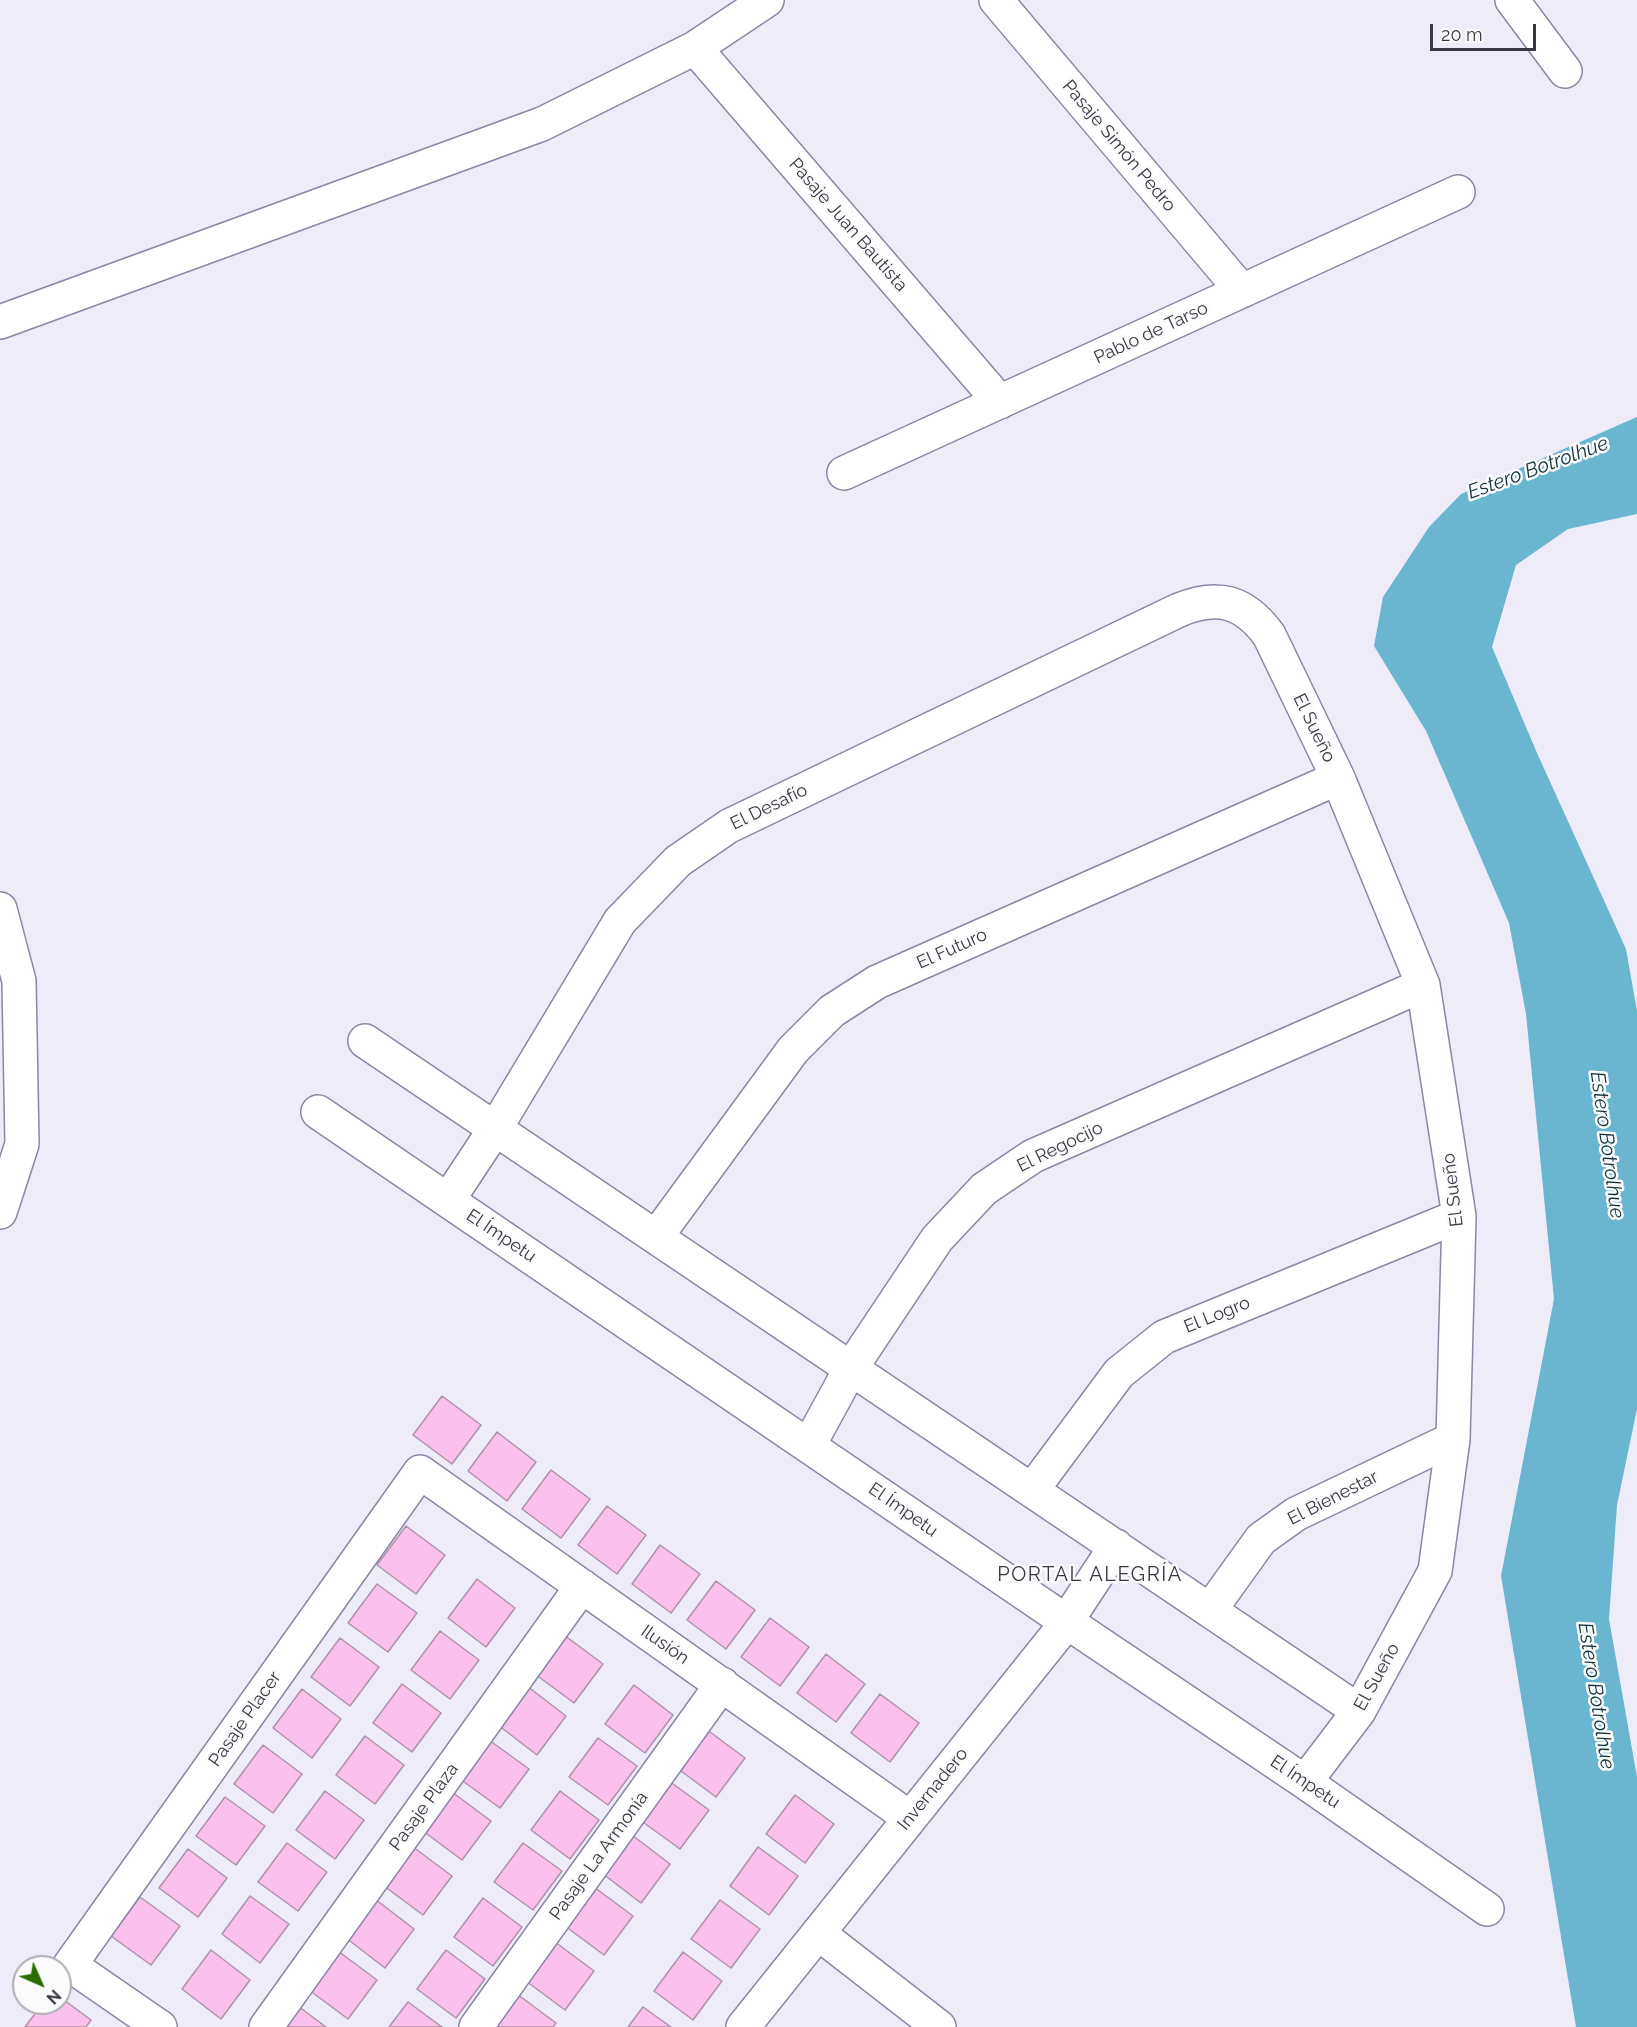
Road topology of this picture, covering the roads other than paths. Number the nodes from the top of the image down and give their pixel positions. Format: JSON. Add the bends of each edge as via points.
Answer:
{"nodes":[{"id":1,"x":767,"y":0,"type":"edge"},
{"id":2,"x":996,"y":0,"type":"edge"},
{"id":3,"x":1512,"y":0,"type":"edge"},
{"id":4,"x":695,"y":48,"type":"junction"},
{"id":5,"x":1565,"y":71,"type":"dead end"},
{"id":6,"x":1458,"y":192,"type":"dead end"},
{"id":7,"x":1242,"y":291,"type":"junction"},
{"id":8,"x":0,"y":322,"type":"edge"},
{"id":9,"x":1000,"y":402,"type":"junction"},
{"id":10,"x":844,"y":473,"type":"dead end"},
{"id":11,"x":1239,"y":607,"type":"joint"},
{"id":12,"x":1338,"y":778,"type":"junction"},
{"id":13,"x":0,"y":909,"type":"edge"},
{"id":14,"x":1423,"y":985,"type":"junction"},
{"id":15,"x":365,"y":1041,"type":"dead end"},
{"id":16,"x":318,"y":1112,"type":"dead end"},
{"id":17,"x":495,"y":1129,"type":"junction"},
{"id":18,"x":448,"y":1200,"type":"junction"},
{"id":19,"x":0,"y":1212,"type":"edge"},
{"id":20,"x":1459,"y":1216,"type":"junction"},
{"id":21,"x":656,"y":1237,"type":"junction"},
{"id":22,"x":851,"y":1368,"type":"junction"},
{"id":23,"x":1453,"y":1439,"type":"junction"},
{"id":24,"x":809,"y":1445,"type":"junction"},
{"id":25,"x":420,"y":1472,"type":"joint"},
{"id":26,"x":1032,"y":1490,"type":"junction"},
{"id":27,"x":1116,"y":1546,"type":"junction"},
{"id":28,"x":582,"y":1586,"type":"junction"},
{"id":29,"x":1210,"y":1610,"type":"junction"},
{"id":30,"x":1066,"y":1622,"type":"junction"},
{"id":31,"x":722,"y":1684,"type":"junction"},
{"id":32,"x":1359,"y":1711,"type":"junction"},
{"id":33,"x":1305,"y":1782,"type":"junction"},
{"id":34,"x":910,"y":1818,"type":"junction"},
{"id":35,"x":1487,"y":1909,"type":"dead end"},
{"id":36,"x":818,"y":1933,"type":"junction"},
{"id":37,"x":160,"y":2027,"type":"edge"},
{"id":38,"x":266,"y":2027,"type":"edge"},
{"id":39,"x":476,"y":2027,"type":"edge"},
{"id":40,"x":743,"y":2027,"type":"edge"},
{"id":41,"x":939,"y":2027,"type":"edge"}],
"edges":[{"from":1,"to":4,"type":"street"},
{"from":2,"to":7,"type":"street","name":"Pasaje Simón Pedro"},
{"from":3,"to":5,"type":"street"},
{"from":4,"to":8,"type":"street","via":[[542,124]]},
{"from":4,"to":9,"type":"street","name":"Pasaje Juan Bautista"},
{"from":6,"to":7,"type":"street","name":"Pablo de Tarso"},
{"from":7,"to":9,"type":"street","name":"Pablo de Tarso"},
{"from":9,"to":10,"type":"street","name":"Pablo de Tarso"},
{"from":11,"to":12,"type":"street","name":"El Sueño","via":[[1256,618],[1269,635]]},
{"from":11,"to":17,"type":"street","name":"El Desafío","via":[[1219,601],[1198,602],[1179,610],[740,821],[678,861],[620,921]]},
{"from":12,"to":14,"type":"street","name":"El Sueño"},
{"from":12,"to":21,"type":"street","name":"El Futuro","via":[[878,982],[832,1011],[793,1050]]},
{"from":13,"to":19,"type":"street","via":[[19,981],[22,1144]]},
{"from":14,"to":20,"type":"street","name":"El Sueño"},
{"from":14,"to":22,"type":"street","name":"El Regocijo","via":[[1033,1156],[984,1189],[937,1239]]},
{"from":15,"to":17,"type":"street"},
{"from":16,"to":18,"type":"street","name":"El Ímpetu"},
{"from":17,"to":18,"type":"street","name":"El Desafío"},
{"from":17,"to":21,"type":"street"},
{"from":18,"to":24,"type":"street","name":"El Ímpetu"},
{"from":20,"to":23,"type":"street","name":"El Sueño"},
{"from":20,"to":26,"type":"street","name":"El Logro","via":[[1164,1337],[1119,1373]]},
{"from":21,"to":22,"type":"street"},
{"from":22,"to":24,"type":"street","name":"El Regocijo"},
{"from":22,"to":26,"type":"street"},
{"from":23,"to":29,"type":"street","name":"El Bienestar","via":[[1296,1514],[1261,1539]]},
{"from":23,"to":32,"type":"street","name":"El Sueño","via":[[1435,1571]]},
{"from":24,"to":30,"type":"street","name":"El Ímpetu"},
{"from":25,"to":28,"type":"street","name":"Ilusión"},
{"from":25,"to":37,"type":"street","name":"Pasaje Placer","via":[[70,1965]]},
{"from":26,"to":27,"type":"street"},
{"from":27,"to":29,"type":"street"},
{"from":27,"to":30,"type":"street","name":"Invernadero"},
{"from":28,"to":31,"type":"street","name":"Ilusión"},
{"from":28,"to":38,"type":"street","name":"Pasaje Plaza"},
{"from":29,"to":32,"type":"street"},
{"from":30,"to":33,"type":"street","name":"El Ímpetu"},
{"from":30,"to":34,"type":"street","name":"Invernadero"},
{"from":31,"to":34,"type":"street","name":"Ilusión"},
{"from":31,"to":39,"type":"street","name":"Pasaje La Armonía"},
{"from":32,"to":33,"type":"street","name":"El Sueño"},
{"from":33,"to":35,"type":"street","name":"El Ímpetu"},
{"from":34,"to":36,"type":"street","name":"Invernadero"},
{"from":36,"to":40,"type":"street","name":"Invernadero"},
{"from":36,"to":41,"type":"street"}]}
